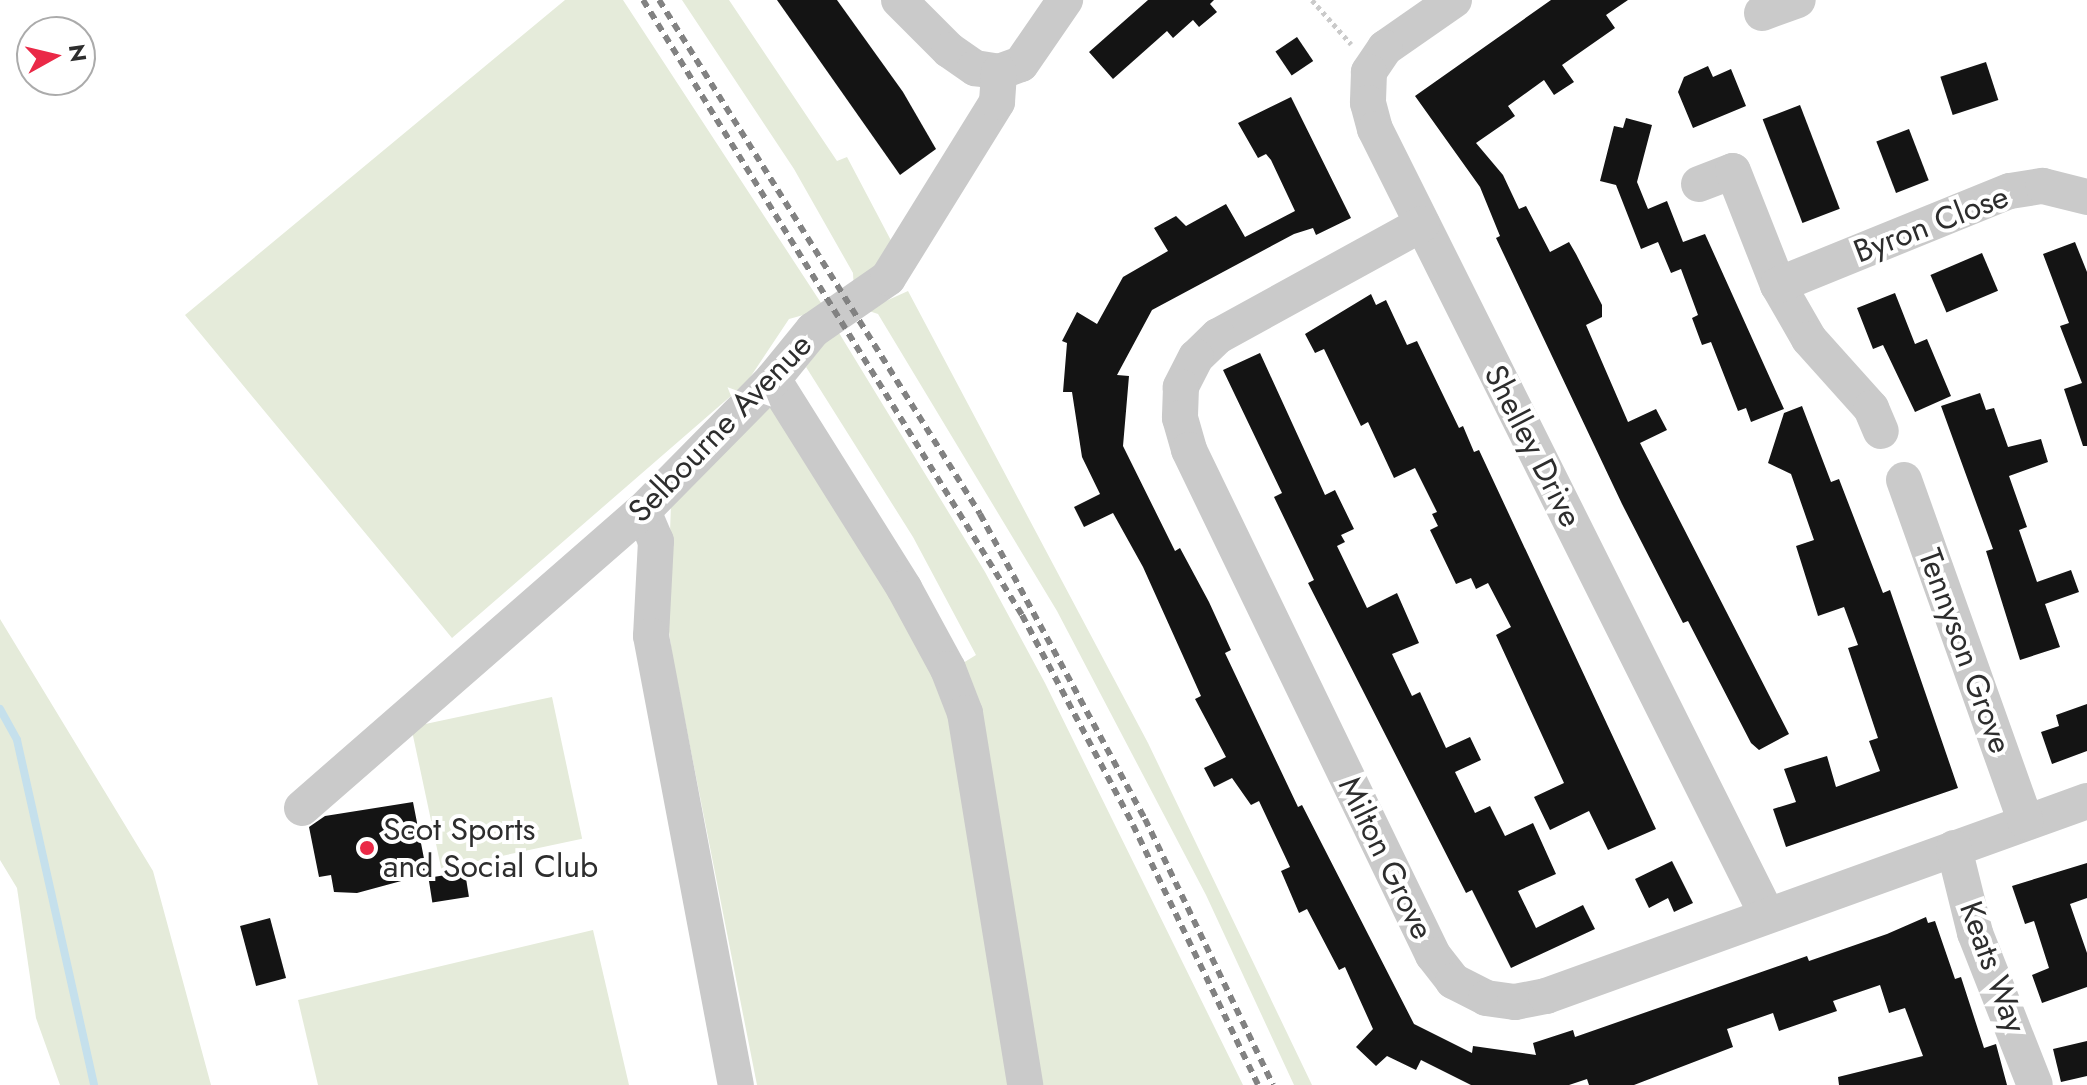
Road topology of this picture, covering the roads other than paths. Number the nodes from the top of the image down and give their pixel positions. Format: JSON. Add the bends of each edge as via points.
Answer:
{"nodes":[{"id":1,"x":899,"y":0,"type":"edge"},
{"id":2,"x":1065,"y":0,"type":"edge"},
{"id":3,"x":1454,"y":0,"type":"edge"},
{"id":4,"x":1798,"y":0,"type":"edge"},
{"id":5,"x":1762,"y":13,"type":"dead end"},
{"id":6,"x":999,"y":72,"type":"junction"},
{"id":7,"x":1699,"y":184,"type":"dead end"},
{"id":8,"x":2087,"y":197,"type":"edge"},
{"id":9,"x":1422,"y":224,"type":"junction"},
{"id":10,"x":1778,"y":285,"type":"junction"},
{"id":11,"x":773,"y":379,"type":"junction"},
{"id":12,"x":1881,"y":431,"type":"dead end"},
{"id":13,"x":1904,"y":480,"type":"dead end"},
{"id":14,"x":643,"y":511,"type":"junction"},
{"id":15,"x":2087,"y":801,"type":"edge"},
{"id":16,"x":302,"y":808,"type":"dead end"},
{"id":17,"x":2026,"y":822,"type":"junction"},
{"id":18,"x":1954,"y":848,"type":"junction"},
{"id":19,"x":1767,"y":915,"type":"junction"},
{"id":20,"x":736,"y":1085,"type":"edge"},
{"id":21,"x":1025,"y":1085,"type":"edge"},
{"id":22,"x":2035,"y":1085,"type":"edge"}],
"edges":[{"from":1,"to":6,"type":"street","via":[[949,50],[975,68]]},
{"from":2,"to":6,"type":"street","via":[[1021,64]]},
{"from":3,"to":9,"type":"street","name":"Shelley Drive","via":[[1385,48],[1369,72],[1368,103],[1375,129]]},
{"from":4,"to":5,"type":"street"},
{"from":6,"to":11,"type":"street","name":"Selbourne Avenue","via":[[997,102],[907,256],[875,290],[803,339]]},
{"from":7,"to":10,"type":"street","via":[[1733,171]]},
{"from":8,"to":10,"type":"street","name":"Byron Close","via":[[2043,186],[2010,191]]},
{"from":9,"to":19,"type":"street","name":"Shelley Drive"},
{"from":9,"to":19,"type":"street","name":"Milton Grove","via":[[1218,336],[1196,357],[1181,387],[1180,418],[1189,450],[1433,955],[1453,981],[1486,998],[1515,1002]]},
{"from":10,"to":12,"type":"street","via":[[1809,339],[1871,408]]},
{"from":11,"to":14,"type":"street","name":"Selbourne Avenue"},
{"from":11,"to":21,"type":"street","via":[[904,588],[948,669],[965,713]]},
{"from":13,"to":17,"type":"street","name":"Tennyson Grove"},
{"from":14,"to":16,"type":"street","name":"Selbourne Avenue"},
{"from":14,"to":20,"type":"street","via":[[656,541],[651,636]]},
{"from":15,"to":17,"type":"street","name":"Milton Grove"},
{"from":17,"to":18,"type":"street","name":"Milton Grove"},
{"from":18,"to":19,"type":"street","name":"Milton Grove"},
{"from":18,"to":22,"type":"street","name":"Keats Way","via":[[1975,933]]}]}
